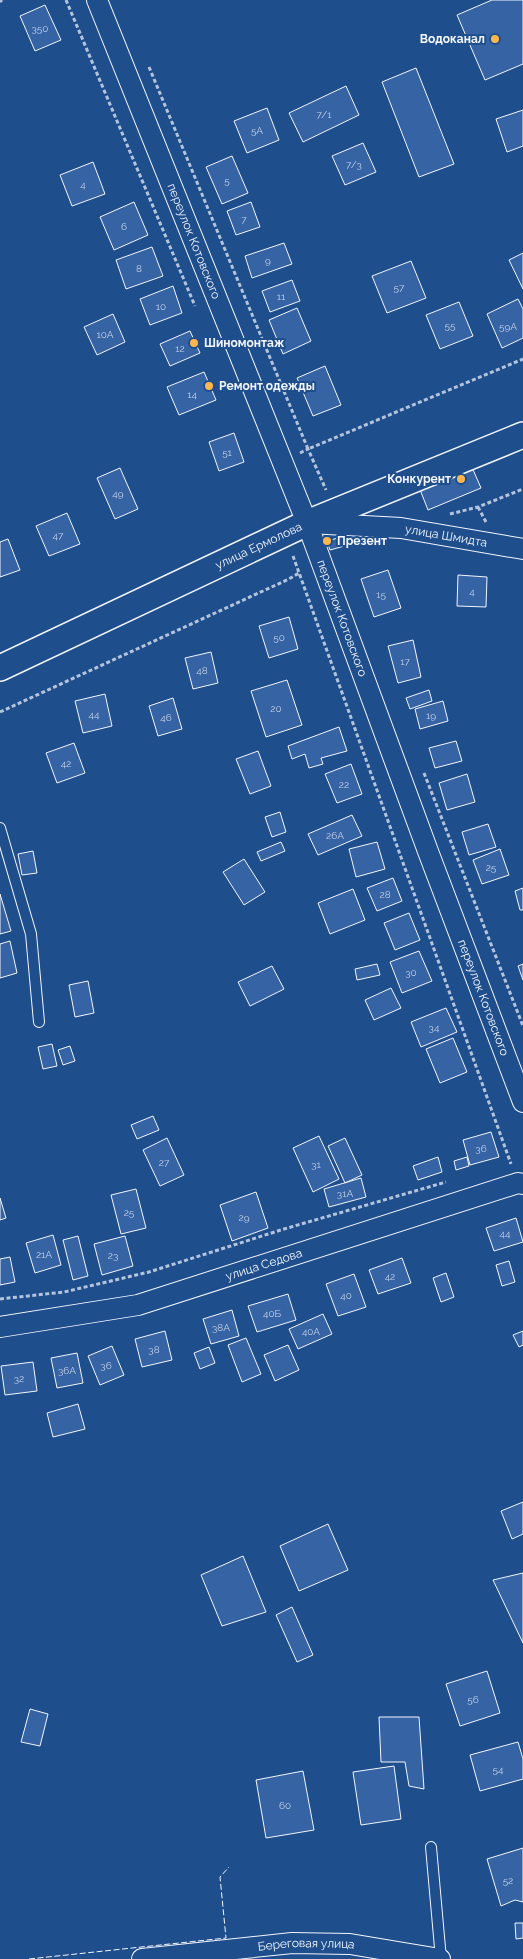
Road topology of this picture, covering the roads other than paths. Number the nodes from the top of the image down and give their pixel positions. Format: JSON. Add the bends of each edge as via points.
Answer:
{"nodes":[{"id":1,"x":97,"y":0,"type":"edge"},
{"id":2,"x":523,"y":435,"type":"edge"},
{"id":3,"x":307,"y":523,"type":"junction"},
{"id":4,"x":523,"y":549,"type":"edge"},
{"id":5,"x":0,"y":668,"type":"edge"},
{"id":6,"x":0,"y":828,"type":"edge"},
{"id":7,"x":40,"y":1022,"type":"dead end"},
{"id":8,"x":523,"y":1102,"type":"edge"},
{"id":9,"x":519,"y":1177,"type":"edge"},
{"id":10,"x":0,"y":1327,"type":"edge"},
{"id":11,"x":431,"y":1847,"type":"dead end"},
{"id":12,"x":142,"y":1959,"type":"edge"},
{"id":13,"x":441,"y":1959,"type":"edge"}],
"edges":[{"from":1,"to":3,"type":"street","name":"переулок Котовского"},
{"from":2,"to":3,"type":"street","name":"улица Ермолова"},
{"from":3,"to":4,"type":"street","name":"улица Шмидта","via":[[401,528]]},
{"from":3,"to":5,"type":"street","name":"улица Ермолова"},
{"from":3,"to":8,"type":"street","name":"переулок Котовского"},
{"from":6,"to":7,"type":"lane","via":[[31,934]]},
{"from":9,"to":10,"type":"street","name":"улица Седова","via":[[138,1305]]},
{"from":11,"to":13,"type":"lane"},
{"from":12,"to":13,"type":"street","name":"Береговая улица","via":[[301,1943],[350,1944]]}]}
